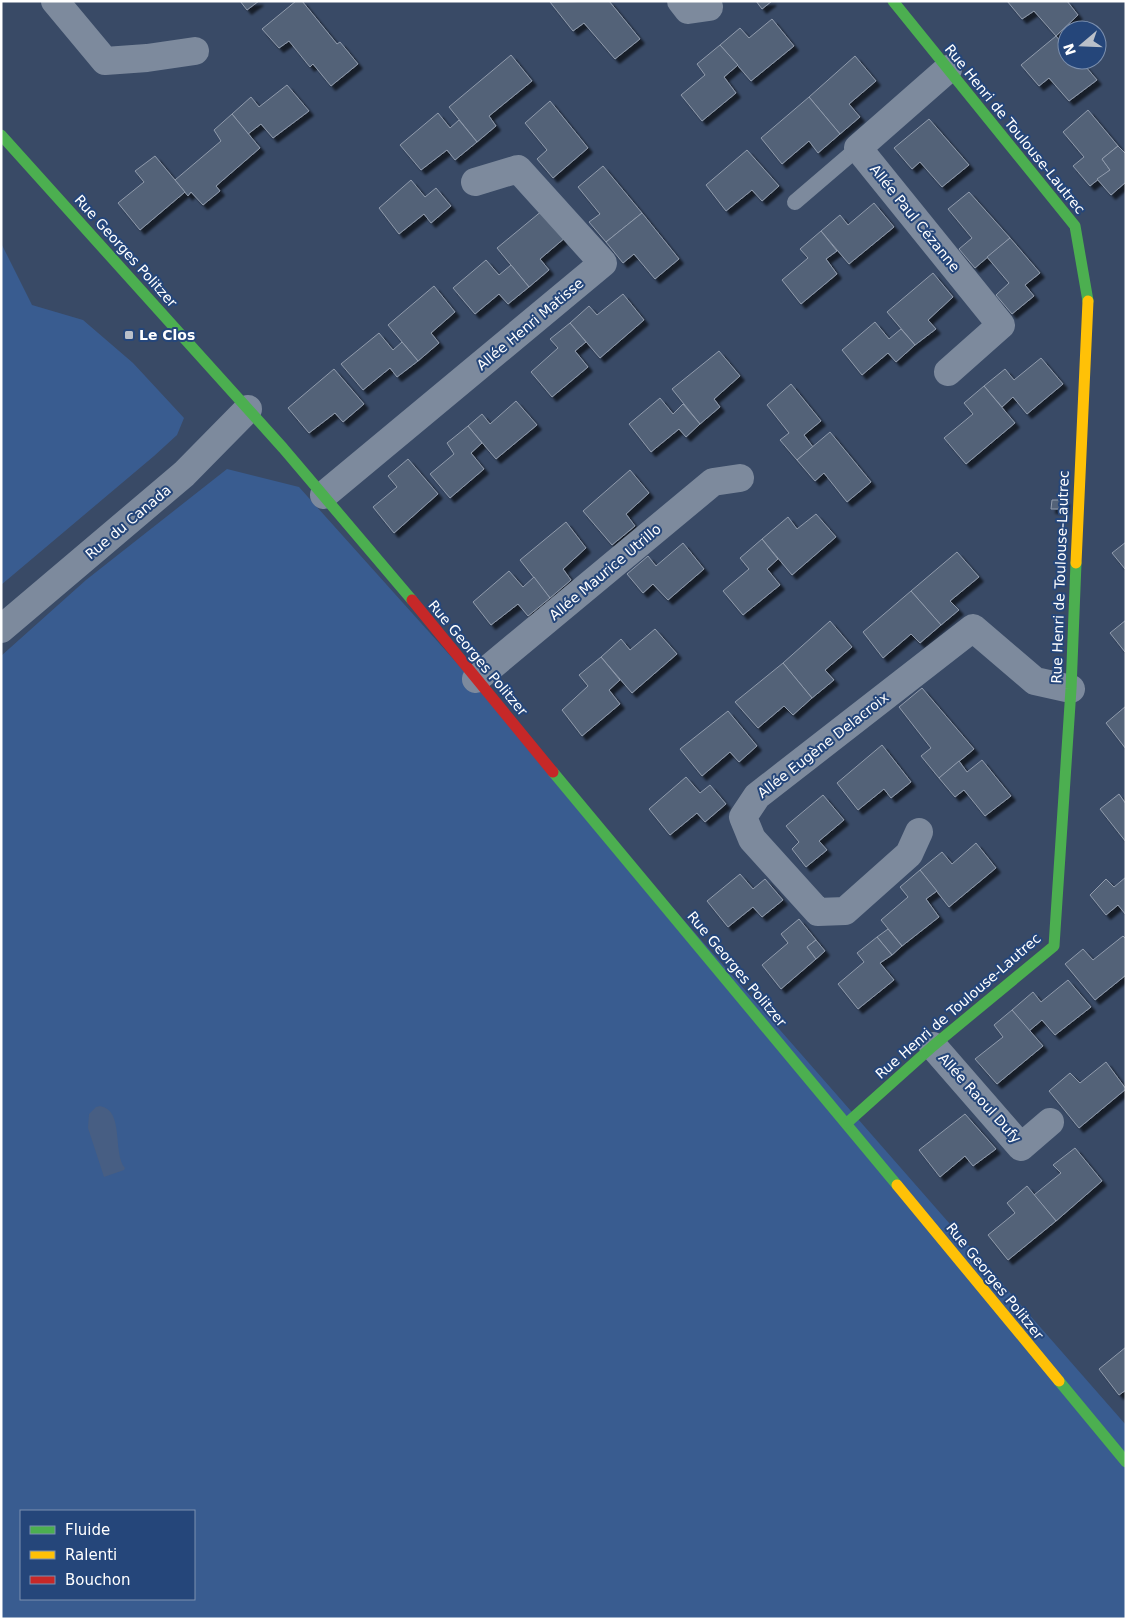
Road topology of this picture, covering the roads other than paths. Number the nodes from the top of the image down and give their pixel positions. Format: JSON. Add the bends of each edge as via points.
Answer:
{"nodes":[{"id":1,"x":55,"y":1,"type":"edge"},
{"id":2,"x":681,"y":1,"type":"edge"},
{"id":3,"x":893,"y":1,"type":"edge"},
{"id":4,"x":709,"y":7,"type":"dead end"},
{"id":5,"x":194,"y":51,"type":"dead end"},
{"id":6,"x":948,"y":69,"type":"junction"},
{"id":7,"x":1,"y":135,"type":"edge"},
{"id":8,"x":858,"y":148,"type":"junction"},
{"id":9,"x":475,"y":182,"type":"dead end"},
{"id":10,"x":795,"y":202,"type":"dead end"},
{"id":11,"x":948,"y":372,"type":"dead end"},
{"id":12,"x":248,"y":409,"type":"junction"},
{"id":13,"x":740,"y":478,"type":"dead end"},
{"id":14,"x":324,"y":495,"type":"junction"},
{"id":15,"x":1,"y":629,"type":"edge"},
{"id":16,"x":476,"y":679,"type":"junction"},
{"id":17,"x":1071,"y":689,"type":"junction"},
{"id":18,"x":919,"y":832,"type":"dead end"},
{"id":19,"x":934,"y":1046,"type":"junction"},
{"id":20,"x":1050,"y":1122,"type":"dead end"},
{"id":21,"x":846,"y":1123,"type":"junction"},
{"id":22,"x":1124,"y":1457,"type":"edge"}],
"edges":[{"from":1,"to":5,"type":"street","via":[[105,61]]},
{"from":2,"to":4,"type":"street","via":[[688,10]]},
{"from":3,"to":6,"type":"street","name":"Rue Henri de Toulouse-Lautrec"},
{"from":6,"to":8,"type":"street"},
{"from":6,"to":17,"type":"street","name":"Rue Henri de Toulouse-Lautrec","via":[[1075,226],[1088,298]]},
{"from":7,"to":12,"type":"street","name":"Rue Georges Politzer"},
{"from":8,"to":10,"type":"lane"},
{"from":8,"to":11,"type":"street","name":"Allée Paul Cézanne","via":[[1001,325]]},
{"from":9,"to":14,"type":"street","name":"Allée Henri Matisse","via":[[518,169],[604,263]]},
{"from":12,"to":14,"type":"street","name":"Rue Georges Politzer"},
{"from":12,"to":15,"type":"street","name":"Rue du Canada","via":[[184,474]]},
{"from":13,"to":16,"type":"street","name":"Allée Maurice Utrillo","via":[[713,482]]},
{"from":14,"to":16,"type":"street","name":"Rue Georges Politzer"},
{"from":16,"to":21,"type":"street","name":"Rue Georges Politzer"},
{"from":17,"to":18,"type":"street","name":"Allée Eugène Delacroix","via":[[1035,681],[973,628],[757,796],[744,817],[752,839],[818,912],[845,911],[909,854]]},
{"from":17,"to":19,"type":"street","name":"Rue Henri de Toulouse-Lautrec","via":[[1054,946]]},
{"from":19,"to":20,"type":"street","name":"Allée Raoul Dufy","via":[[1021,1147]]},
{"from":19,"to":21,"type":"street","name":"Rue Henri de Toulouse-Lautrec"},
{"from":21,"to":22,"type":"street","name":"Rue Georges Politzer"}]}
